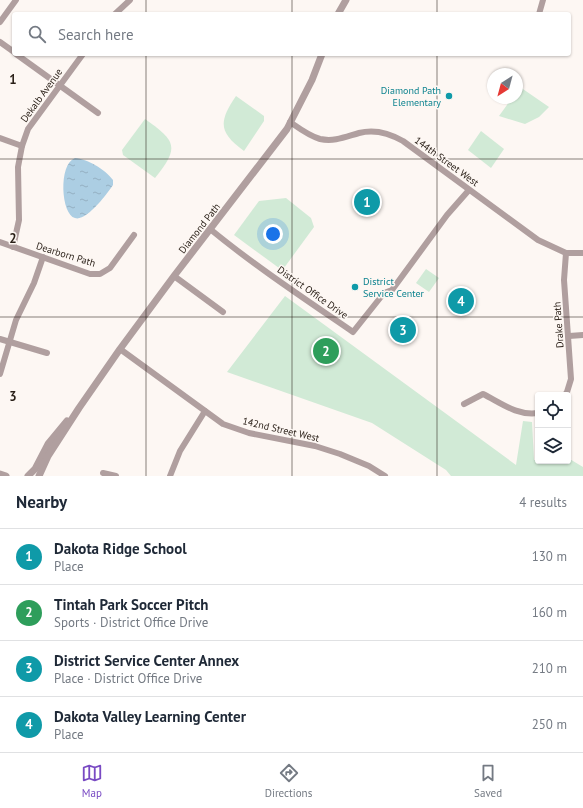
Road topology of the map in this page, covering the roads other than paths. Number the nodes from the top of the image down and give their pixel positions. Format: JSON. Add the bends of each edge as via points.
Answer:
{"nodes":[{"id":1,"x":16,"y":0,"type":"edge"},
{"id":2,"x":130,"y":0,"type":"edge"},
{"id":3,"x":346,"y":0,"type":"edge"},
{"id":4,"x":543,"y":0,"type":"edge"},
{"id":5,"x":117,"y":12,"type":"edge"},
{"id":6,"x":339,"y":12,"type":"edge"},
{"id":7,"x":540,"y":12,"type":"edge"},
{"id":8,"x":0,"y":22,"type":"edge"},
{"id":9,"x":0,"y":42,"type":"edge"},
{"id":10,"x":12,"y":51,"type":"edge"},
{"id":11,"x":19,"y":56,"type":"edge"},
{"id":12,"x":82,"y":56,"type":"edge"},
{"id":13,"x":321,"y":56,"type":"edge"},
{"id":14,"x":60,"y":86,"type":"junction"},
{"id":15,"x":98,"y":113,"type":"dead end"},
{"id":16,"x":290,"y":122,"type":"junction"},
{"id":17,"x":0,"y":138,"type":"edge"},
{"id":18,"x":22,"y":146,"type":"junction"},
{"id":19,"x":469,"y":190,"type":"junction"},
{"id":20,"x":210,"y":229,"type":"junction"},
{"id":21,"x":134,"y":236,"type":"dead end"},
{"id":22,"x":0,"y":242,"type":"edge"},
{"id":23,"x":12,"y":247,"type":"junction"},
{"id":24,"x":566,"y":253,"type":"junction"},
{"id":25,"x":583,"y":253,"type":"edge"},
{"id":26,"x":43,"y":257,"type":"junction"},
{"id":27,"x":174,"y":276,"type":"junction"},
{"id":28,"x":223,"y":312,"type":"dead end"},
{"id":29,"x":583,"y":335,"type":"edge"},
{"id":30,"x":569,"y":336,"type":"junction"},
{"id":31,"x":0,"y":339,"type":"edge"},
{"id":32,"x":9,"y":342,"type":"junction"},
{"id":33,"x":120,"y":349,"type":"junction"},
{"id":34,"x":47,"y":353,"type":"dead end"},
{"id":35,"x":0,"y":374,"type":"edge"},
{"id":36,"x":567,"y":392,"type":"edge"},
{"id":37,"x":464,"y":404,"type":"dead end"},
{"id":38,"x":79,"y":408,"type":"junction"},
{"id":39,"x":205,"y":411,"type":"junction"},
{"id":40,"x":535,"y":413,"type":"edge"},
{"id":41,"x":104,"y":473,"type":"dead end"},
{"id":42,"x":0,"y":474,"type":"edge"},
{"id":43,"x":6,"y":476,"type":"edge"},
{"id":44,"x":28,"y":476,"type":"edge"},
{"id":45,"x":39,"y":476,"type":"edge"},
{"id":46,"x":116,"y":476,"type":"edge"},
{"id":47,"x":170,"y":476,"type":"edge"},
{"id":48,"x":385,"y":476,"type":"edge"}],
"edges":[{"from":1,"to":8,"type":"street"},
{"from":2,"to":5,"type":"street"},
{"from":3,"to":6,"type":"street"},
{"from":4,"to":7,"type":"street"},
{"from":9,"to":10,"type":"street"},
{"from":11,"to":14,"type":"street"},
{"from":12,"to":14,"type":"street","name":"Dekalb Avenue"},
{"from":13,"to":16,"type":"street","name":"Diamond Path"},
{"from":14,"to":15,"type":"street"},
{"from":14,"to":18,"type":"street","name":"Dekalb Avenue","via":[[28,129]]},
{"from":16,"to":19,"type":"street","name":"144th Street West","via":[[308,134],[327,140],[372,131],[391,135],[403,141]]},
{"from":16,"to":20,"type":"street","name":"Diamond Path","via":[[268,156]]},
{"from":17,"to":18,"type":"street"},
{"from":18,"to":23,"type":"street","name":"Dekalb Avenue","via":[[18,167],[19,220]]},
{"from":19,"to":20,"type":"street","name":"District Office Drive","via":[[392,290],[384,293],[353,332]]},
{"from":19,"to":24,"type":"street","name":"144th Street West","via":[[538,240]]},
{"from":20,"to":27,"type":"street","name":"Diamond Path"},
{"from":21,"to":26,"type":"street","name":"Dearborn Path","via":[[110,268],[100,274],[90,274]]},
{"from":22,"to":23,"type":"street","name":"Dearborn Path"},
{"from":23,"to":26,"type":"street","name":"Dearborn Path"},
{"from":24,"to":25,"type":"street","name":"144th Street West"},
{"from":24,"to":30,"type":"street","name":"Drake Path","via":[[564,280]]},
{"from":26,"to":32,"type":"street"},
{"from":27,"to":28,"type":"street"},
{"from":27,"to":33,"type":"street","name":"Diamond Path"},
{"from":29,"to":30,"type":"street"},
{"from":30,"to":36,"type":"street","name":"Drake Path","via":[[571,379]]},
{"from":31,"to":32,"type":"street"},
{"from":32,"to":34,"type":"street"},
{"from":32,"to":35,"type":"street"},
{"from":33,"to":38,"type":"street","name":"Diamond Path"},
{"from":33,"to":39,"type":"street","name":"142nd Street West"},
{"from":37,"to":40,"type":"street","via":[[483,394],[517,412]]},
{"from":38,"to":44,"type":"street","name":"Diamond Path","via":[[48,444],[35,469]]},
{"from":38,"to":45,"type":"street","name":"Diamond Path","via":[[48,456]]},
{"from":39,"to":47,"type":"street","via":[[180,451]]},
{"from":39,"to":48,"type":"street","name":"142nd Street West","via":[[237,430],[315,446],[369,466]]},
{"from":41,"to":46,"type":"street"},
{"from":42,"to":43,"type":"street"}]}
